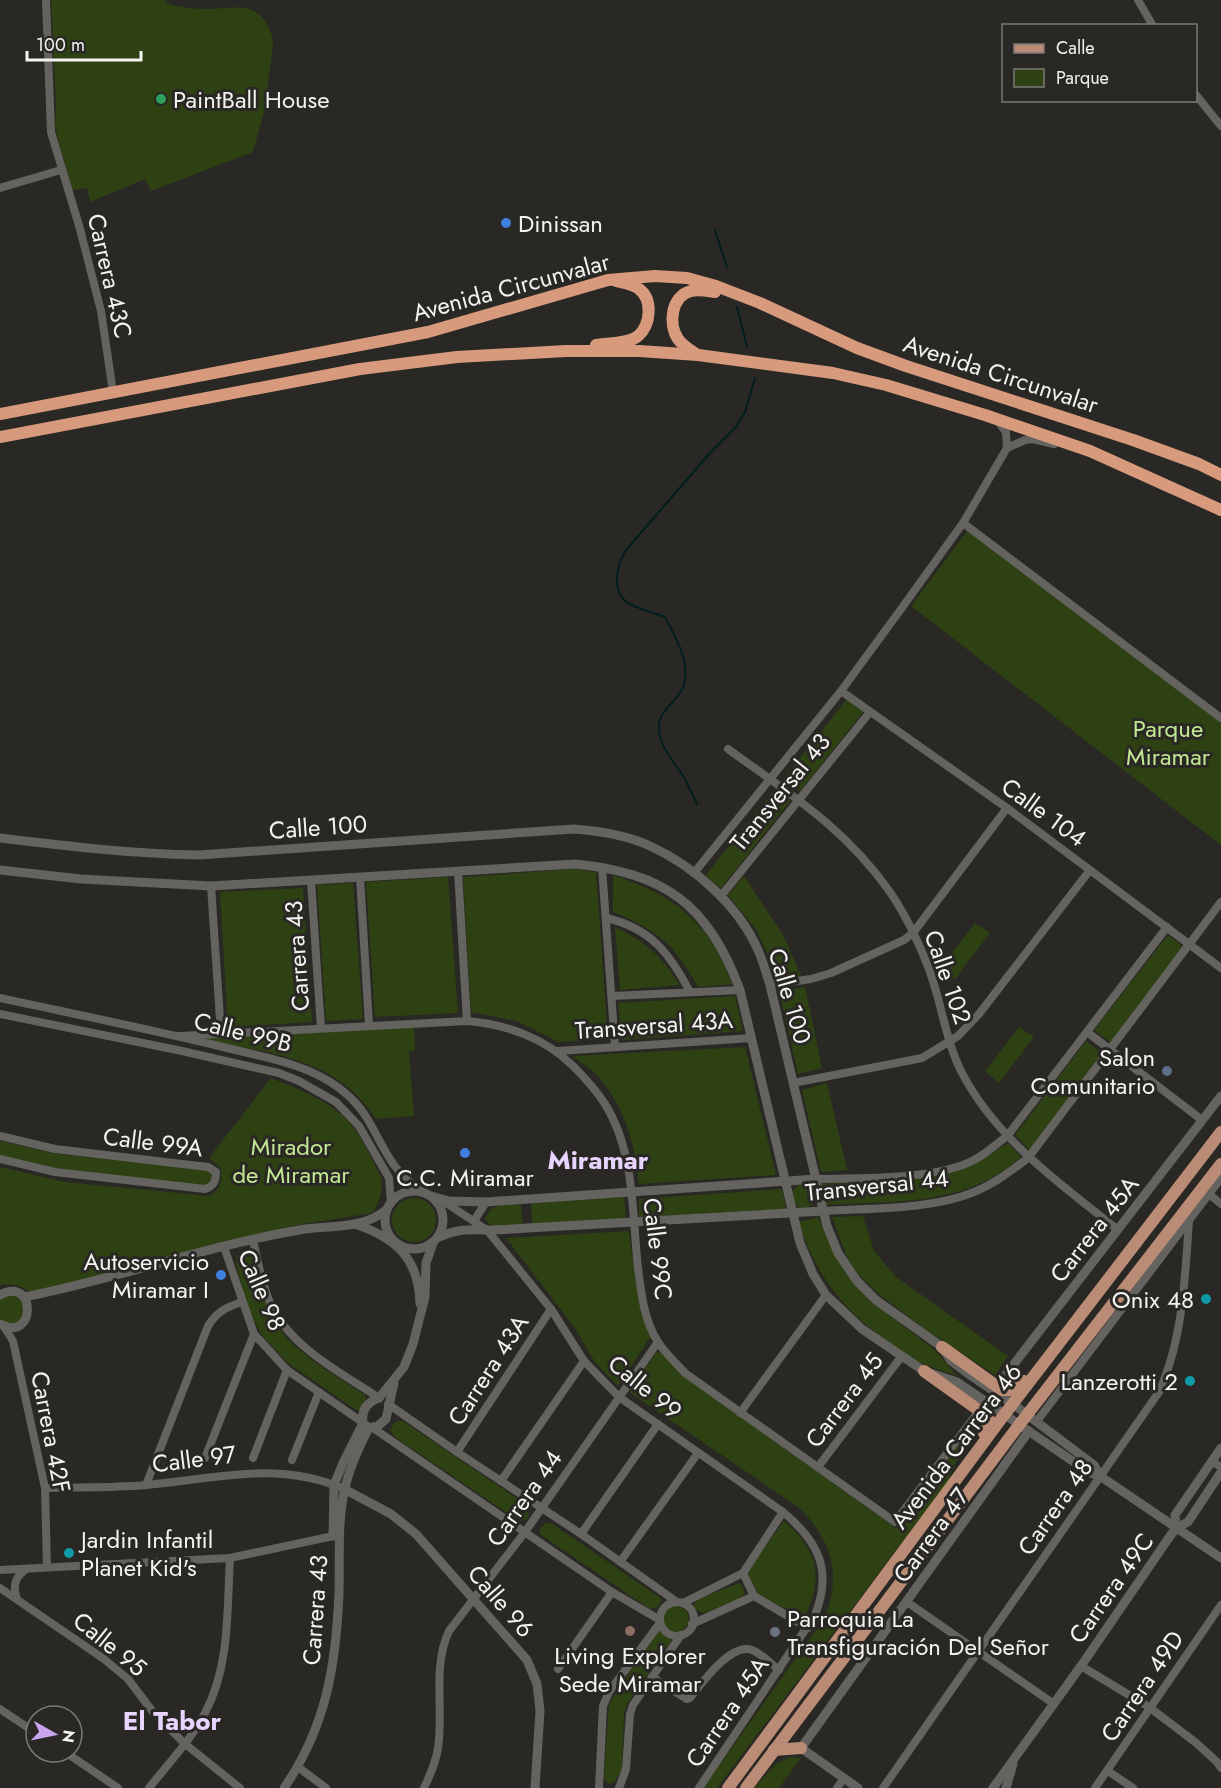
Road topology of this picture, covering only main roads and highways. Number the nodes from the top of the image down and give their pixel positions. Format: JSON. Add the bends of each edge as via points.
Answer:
{"nodes":[{"id":1,"x":609,"y":280,"type":"junction"},
{"id":2,"x":760,"y":303,"type":"junction"},
{"id":3,"x":578,"y":351,"type":"junction"},
{"id":4,"x":698,"y":355,"type":"junction"},
{"id":5,"x":113,"y":392,"type":"junction"},
{"id":6,"x":154,"y":408,"type":"junction"},
{"id":7,"x":0,"y":414,"type":"edge"},
{"id":8,"x":0,"y":437,"type":"edge"},
{"id":9,"x":1221,"y":475,"type":"edge"},
{"id":10,"x":1221,"y":510,"type":"edge"},
{"id":11,"x":1221,"y":1132,"type":"edge"},
{"id":12,"x":1221,"y":1164,"type":"edge"},
{"id":13,"x":1110,"y":1324,"type":"road end"},
{"id":14,"x":1059,"y":1341,"type":"junction"},
{"id":15,"x":942,"y":1347,"type":"road end"},
{"id":16,"x":1078,"y":1350,"type":"junction"},
{"id":17,"x":924,"y":1371,"type":"road end"},
{"id":18,"x":954,"y":1482,"type":"junction"},
{"id":19,"x":801,"y":1748,"type":"road end"},
{"id":20,"x":774,"y":1750,"type":"junction"},
{"id":21,"x":728,"y":1788,"type":"edge"},
{"id":22,"x":746,"y":1788,"type":"edge"}],
"edges":[{"from":1,"to":2,"type":"highway","name":"Avenida Circunvalar","via":[[687,278]]},
{"from":1,"to":3,"type":"highway","via":[[641,291],[648,308],[646,325],[631,340]]},
{"from":1,"to":5,"type":"highway","name":"Avenida Circunvalar","via":[[428,332]]},
{"from":2,"to":4,"type":"highway","via":[[713,291],[690,291],[681,296],[673,310],[672,323],[677,338]]},
{"from":2,"to":9,"type":"highway","name":"Avenida Circunvalar","via":[[857,348],[1133,440]]},
{"from":3,"to":4,"type":"highway","name":"Avenida Circunvalar"},
{"from":3,"to":6,"type":"highway","name":"Avenida Circunvalar","via":[[457,357],[360,369]]},
{"from":4,"to":10,"type":"highway","name":"Avenida Circunvalar","via":[[833,372],[886,385],[1090,451]]},
{"from":5,"to":6,"type":"highway","via":[[123,406]]},
{"from":5,"to":7,"type":"highway","name":"Avenida Circunvalar"},
{"from":6,"to":8,"type":"highway","name":"Avenida Circunvalar"},
{"from":11,"to":14,"type":"main road","name":"Avenida Carrera 46"},
{"from":12,"to":16,"type":"main road","name":"Avenida Carrera 46"},
{"from":13,"to":16,"type":"main road"},
{"from":14,"to":15,"type":"main road","via":[[1054,1342],[1017,1388],[1008,1391]]},
{"from":14,"to":18,"type":"main road","name":"Avenida Carrera 46"},
{"from":16,"to":20,"type":"main road","name":"Avenida Carrera 46","via":[[1029,1423]]},
{"from":17,"to":18,"type":"main road","via":[[990,1419],[990,1426],[958,1469]]},
{"from":18,"to":21,"type":"main road","name":"Avenida Carrera 46"},
{"from":19,"to":20,"type":"main road"},
{"from":20,"to":22,"type":"main road","name":"Avenida Carrera 46"}]}
